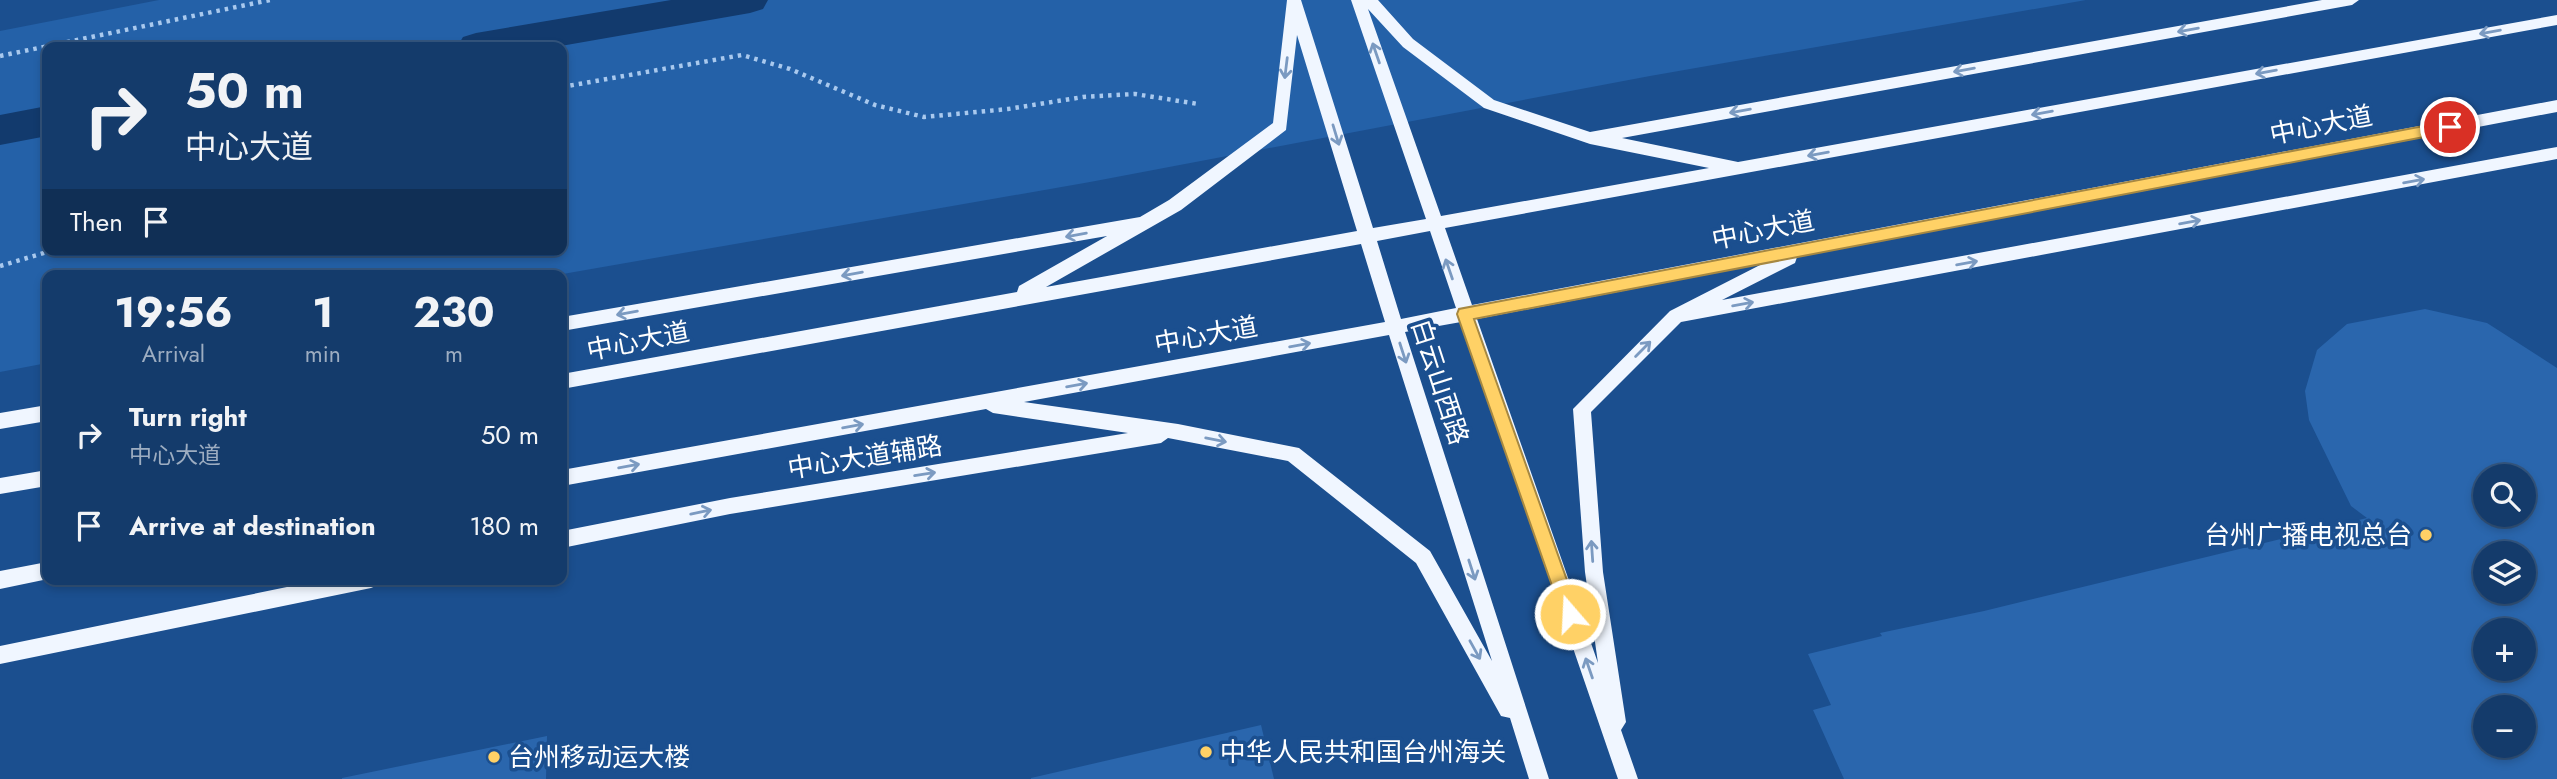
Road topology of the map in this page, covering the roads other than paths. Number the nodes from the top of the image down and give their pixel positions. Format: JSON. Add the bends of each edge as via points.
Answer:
{"nodes":[{"id":1,"x":1294,"y":0,"type":"edge"},
{"id":2,"x":1358,"y":0,"type":"edge"},
{"id":3,"x":1369,"y":0,"type":"edge"},
{"id":4,"x":2351,"y":0,"type":"edge"},
{"id":5,"x":2557,"y":19,"type":"edge"},
{"id":6,"x":2557,"y":106,"type":"edge"},
{"id":7,"x":1590,"y":138,"type":"junction"},
{"id":8,"x":2557,"y":153,"type":"edge"},
{"id":9,"x":1742,"y":168,"type":"junction"},
{"id":10,"x":1143,"y":223,"type":"junction"},
{"id":11,"x":1434,"y":224,"type":"junction"},
{"id":12,"x":1367,"y":235,"type":"junction"},
{"id":13,"x":1808,"y":249,"type":"junction"},
{"id":14,"x":1013,"y":298,"type":"junction"},
{"id":15,"x":1465,"y":314,"type":"junction"},
{"id":16,"x":1676,"y":316,"type":"junction"},
{"id":17,"x":567,"y":323,"type":"edge"},
{"id":18,"x":1395,"y":327,"type":"junction"},
{"id":19,"x":567,"y":381,"type":"edge"},
{"id":20,"x":979,"y":403,"type":"junction"},
{"id":21,"x":42,"y":414,"type":"edge"},
{"id":22,"x":0,"y":421,"type":"edge"},
{"id":23,"x":1178,"y":432,"type":"junction"},
{"id":24,"x":567,"y":477,"type":"edge"},
{"id":25,"x":42,"y":479,"type":"edge"},
{"id":26,"x":0,"y":486,"type":"edge"},
{"id":27,"x":567,"y":539,"type":"edge"},
{"id":28,"x":42,"y":572,"type":"edge"},
{"id":29,"x":0,"y":580,"type":"edge"},
{"id":30,"x":342,"y":585,"type":"edge"},
{"id":31,"x":0,"y":655,"type":"edge"},
{"id":32,"x":1527,"y":741,"type":"junction"},
{"id":33,"x":1625,"y":771,"type":"edge"},
{"id":34,"x":1539,"y":779,"type":"edge"}],
"edges":[{"from":1,"to":10,"type":"main road","name":"中心大道","one_way":true,"via":[[1280,126],[1175,205]]},
{"from":1,"to":12,"type":"main road","name":"白云山西路","one_way":true},
{"from":11,"to":2,"type":"main road","name":"白云山西路","one_way":true},
{"from":3,"to":7,"type":"main road","name":"中心大道","via":[[1408,43],[1489,104]]},
{"from":4,"to":7,"type":"main road","one_way":true},
{"from":5,"to":9,"type":"main road","name":"中心大道","one_way":true},
{"from":6,"to":13,"type":"main road","name":"中心大道"},
{"from":7,"to":9,"type":"main road","name":"中心大道"},
{"from":16,"to":8,"type":"main road","one_way":true},
{"from":9,"to":11,"type":"main road","name":"中心大道"},
{"from":10,"to":14,"type":"main road","name":"中心大道"},
{"from":10,"to":17,"type":"main road","one_way":true},
{"from":11,"to":12,"type":"main road","name":"中心大道"},
{"from":15,"to":11,"type":"main road","name":"白云山西路","one_way":true},
{"from":12,"to":14,"type":"main road","name":"中心大道"},
{"from":12,"to":18,"type":"main road","name":"白云山西路"},
{"from":13,"to":15,"type":"main road","name":"中心大道"},
{"from":13,"to":16,"type":"main road","name":"白云山西路"},
{"from":14,"to":19,"type":"main road","name":"中心大道"},
{"from":15,"to":18,"type":"main road","name":"中心大道"},
{"from":33,"to":15,"type":"main road","name":"白云山西路","one_way":true},
{"from":33,"to":16,"type":"main road","name":"白云山西路","one_way":true,"via":[[1594,572],[1582,409]]},
{"from":20,"to":18,"type":"main road","name":"中心大道","one_way":true},
{"from":18,"to":32,"type":"main road","name":"白云山西路","one_way":true},
{"from":20,"to":23,"type":"main road","name":"中心大道"},
{"from":24,"to":20,"type":"main road","name":"中心大道","one_way":true},
{"from":21,"to":22,"type":"main road"},
{"from":27,"to":23,"type":"main road","name":"中心大道辅路","one_way":true,"via":[[730,506]]},
{"from":23,"to":32,"type":"main road","name":"中心大道","one_way":true,"via":[[1293,454],[1423,557]]},
{"from":25,"to":26,"type":"main road"},
{"from":28,"to":29,"type":"main road"},
{"from":30,"to":31,"type":"main road"},
{"from":32,"to":34,"type":"main road","name":"白云山西路"}]}
